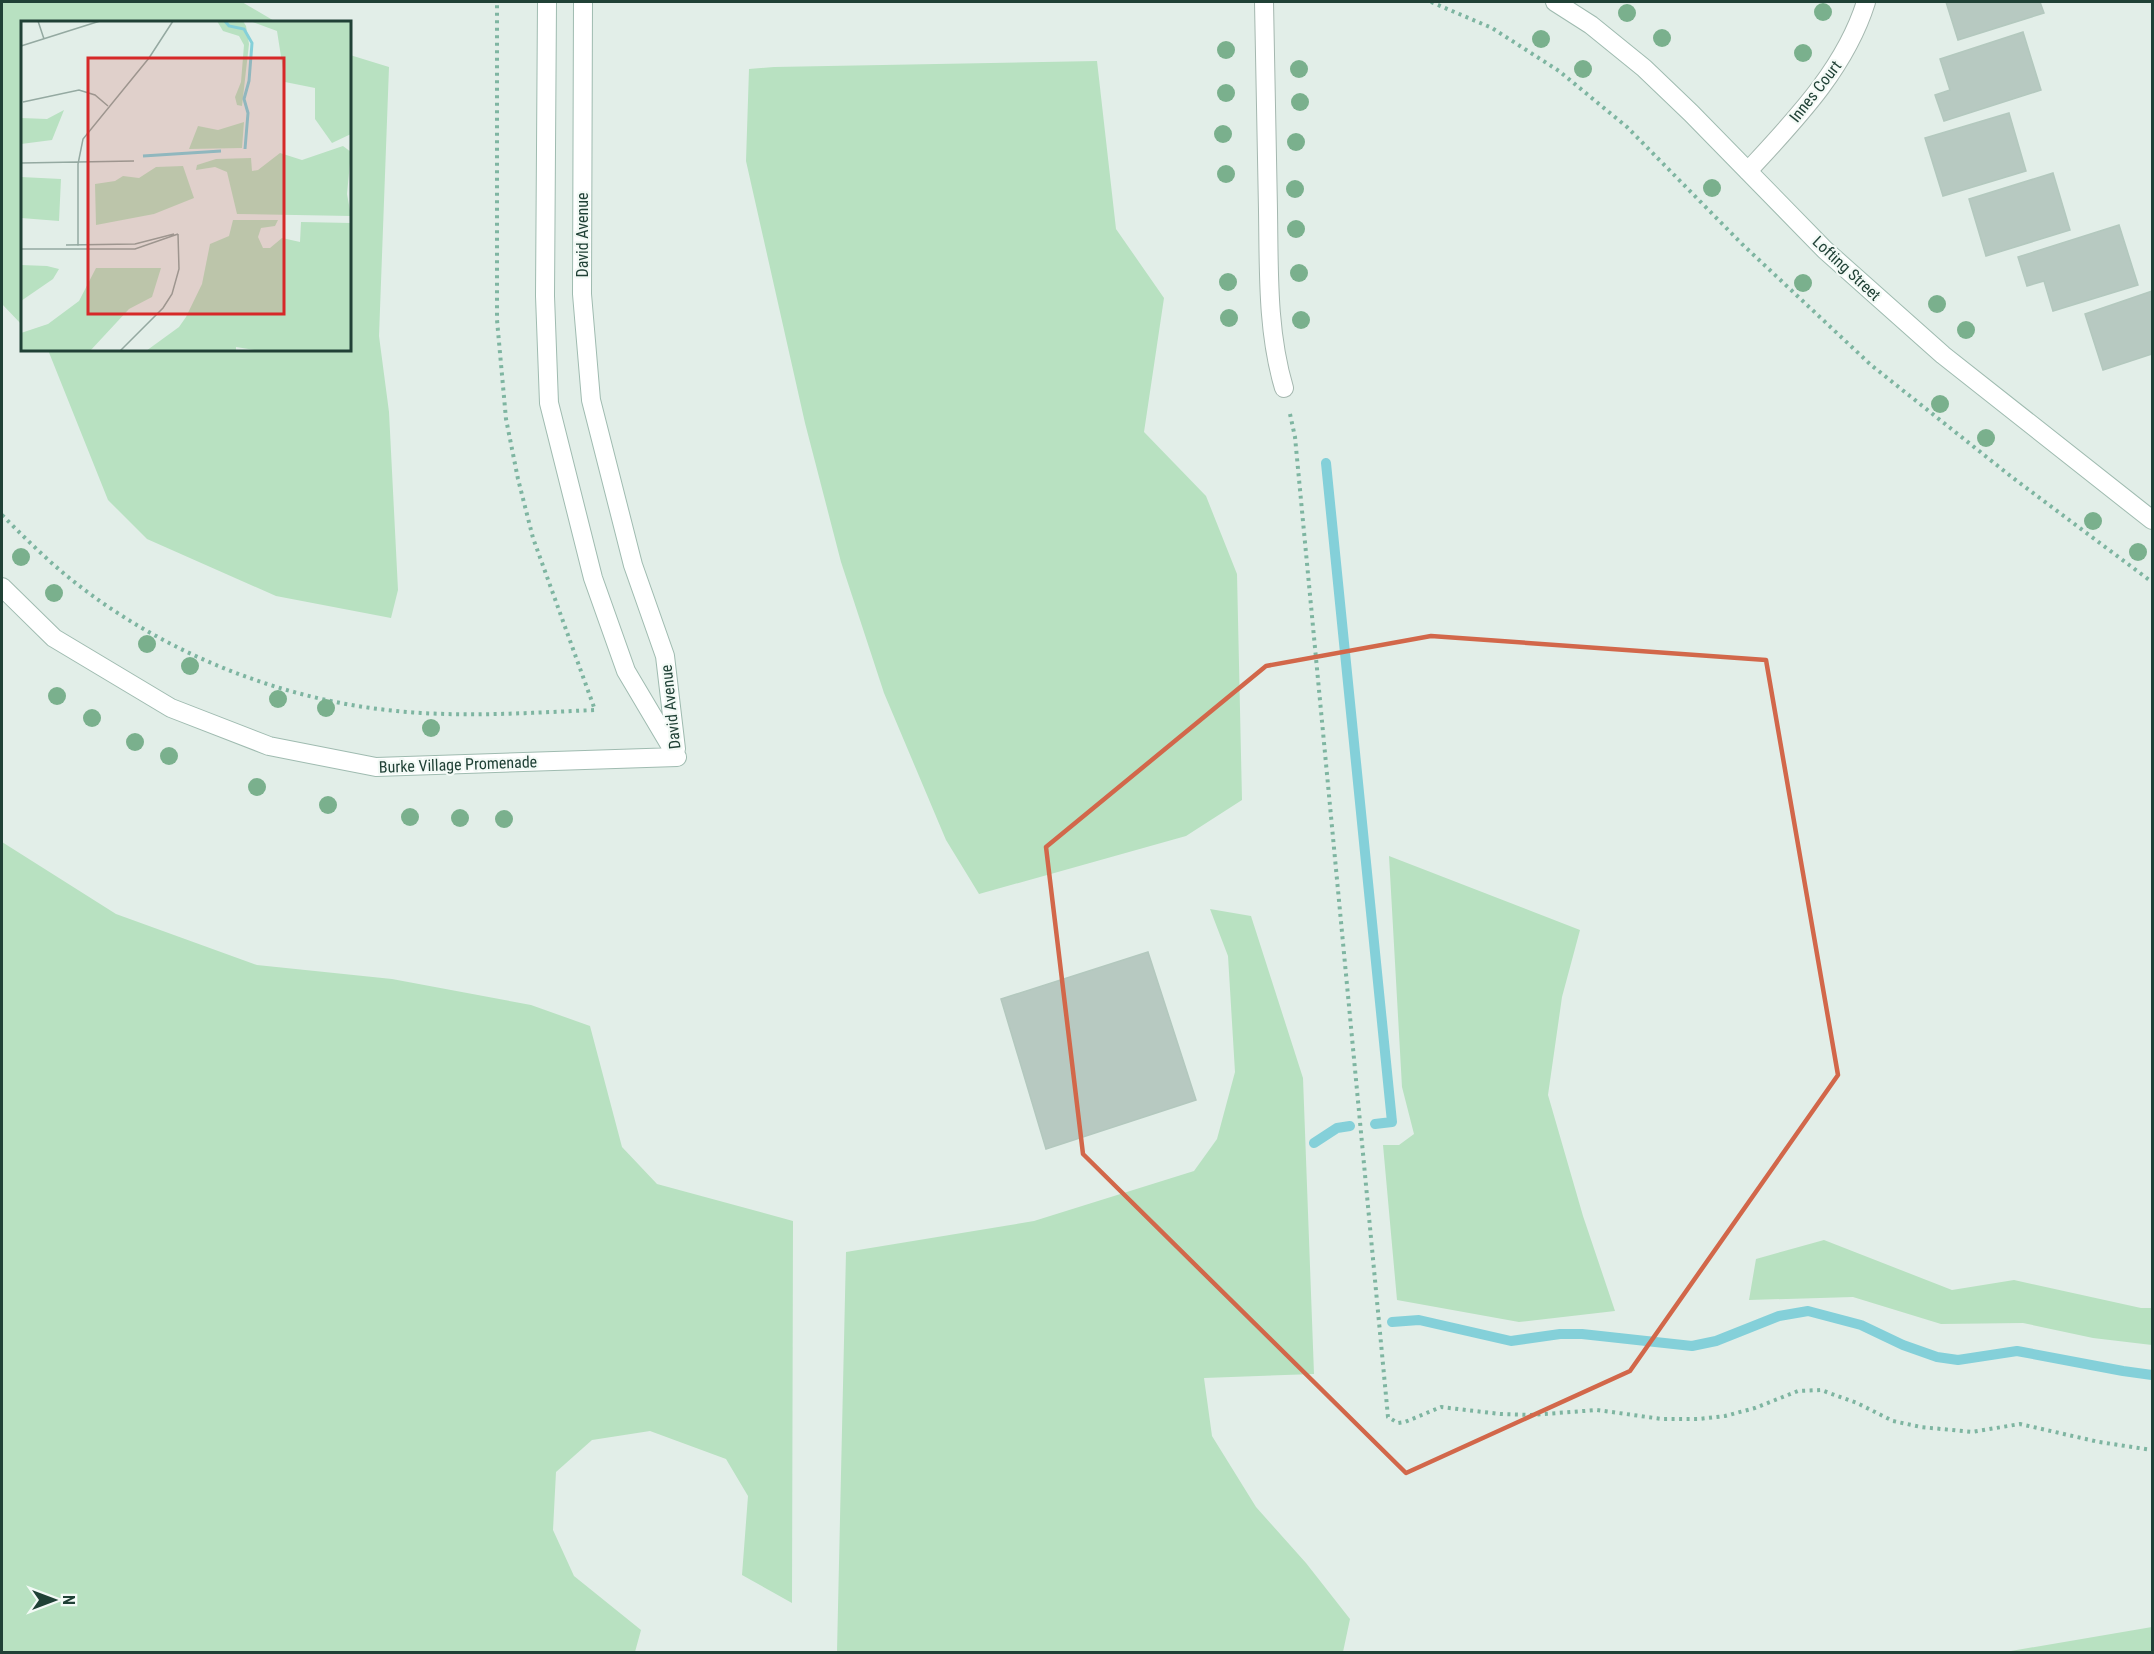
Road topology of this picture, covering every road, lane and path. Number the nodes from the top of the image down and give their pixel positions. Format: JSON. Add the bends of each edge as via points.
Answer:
{"nodes":[{"id":1,"x":547,"y":2,"type":"edge"},
{"id":2,"x":583,"y":2,"type":"edge"},
{"id":3,"x":1264,"y":2,"type":"edge"},
{"id":4,"x":1431,"y":2,"type":"edge"},
{"id":5,"x":1555,"y":2,"type":"edge"},
{"id":6,"x":1866,"y":2,"type":"edge"},
{"id":7,"x":1748,"y":171,"type":"junction"},
{"id":8,"x":1284,"y":388,"type":"dead end"},
{"id":9,"x":1294,"y":431,"type":"dead end"},
{"id":10,"x":2,"y":515,"type":"edge"},
{"id":11,"x":2152,"y":520,"type":"edge"},
{"id":12,"x":2152,"y":582,"type":"edge"},
{"id":13,"x":2,"y":587,"type":"edge"},
{"id":14,"x":595,"y":710,"type":"dead end"},
{"id":15,"x":677,"y":757,"type":"junction"},
{"id":16,"x":2152,"y":1450,"type":"edge"}],
"edges":[{"from":1,"to":15,"type":"street","name":"David Avenue","via":[[545,296],[549,403],[593,578],[622,661]]},
{"from":2,"to":15,"type":"street","name":"David Avenue","via":[[582,294],[591,400],[633,565],[665,656]]},
{"from":3,"to":8,"type":"street","via":[[1269,282],[1276,363]]},
{"from":4,"to":12,"type":"path","via":[[1492,28],[1559,71],[1626,128],[1742,244],[1871,364],[2013,478]]},
{"from":5,"to":7,"type":"street","name":"Lofting Street","via":[[1644,68]]},
{"from":6,"to":7,"type":"street","name":"Innes Court","via":[[1840,61]]},
{"from":7,"to":11,"type":"street","name":"Lofting Street","via":[[1825,250],[1943,355]]},
{"from":9,"to":16,"type":"path","via":[[1388,1417],[1405,1422],[1441,1407],[1531,1415],[1597,1410],[1662,1419],[1699,1419],[1755,1408],[1798,1391],[1821,1390],[1893,1421],[1921,1427],[1972,1432],[2020,1424],[2099,1443]]},
{"from":10,"to":14,"type":"path","via":[[55,566],[135,623],[222,668],[277,687],[332,702],[420,712]]},
{"from":13,"to":15,"type":"street","name":"Burke Village Promenade","via":[[54,638],[171,708],[269,746],[376,767]]}]}
